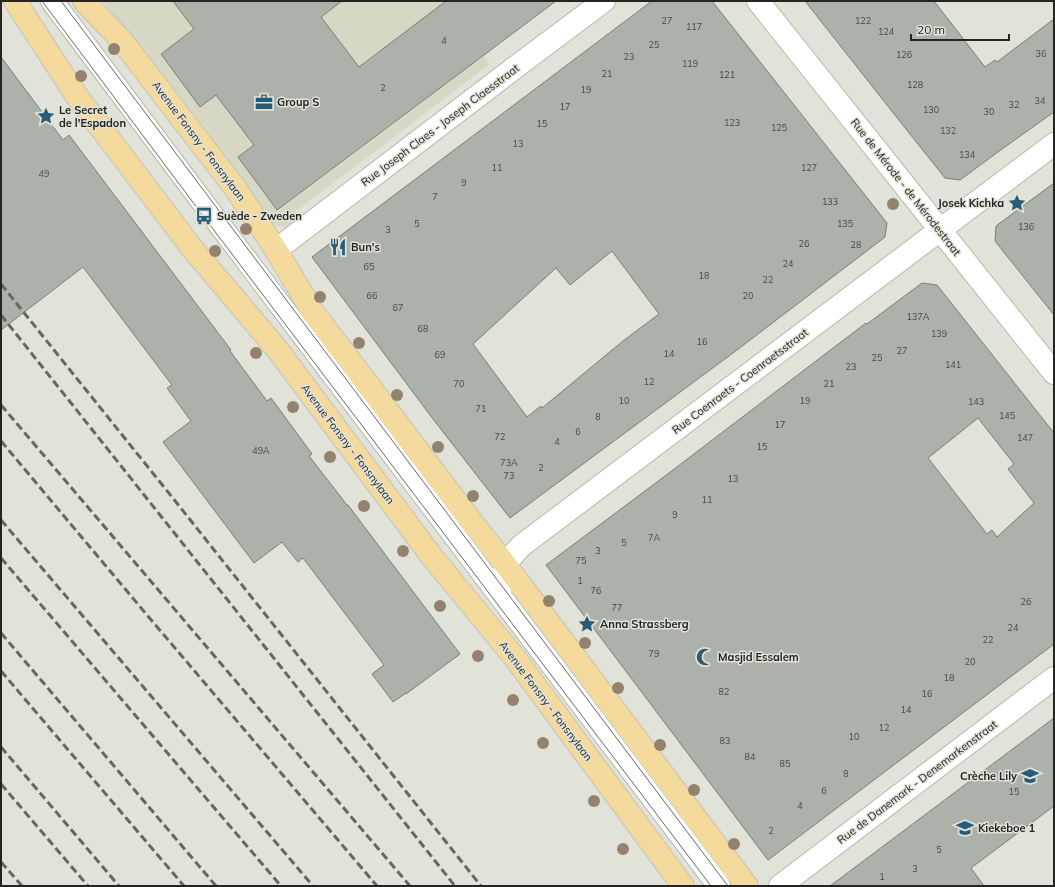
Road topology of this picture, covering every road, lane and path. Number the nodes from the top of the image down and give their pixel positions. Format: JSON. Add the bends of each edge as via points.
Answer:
{"nodes":[{"id":1,"x":15,"y":1,"type":"edge"},
{"id":2,"x":52,"y":1,"type":"edge"},
{"id":3,"x":84,"y":1,"type":"edge"},
{"id":4,"x":604,"y":1,"type":"edge"},
{"id":5,"x":758,"y":1,"type":"edge"},
{"id":6,"x":1054,"y":144,"type":"edge"},
{"id":7,"x":940,"y":230,"type":"junction"},
{"id":8,"x":276,"y":250,"type":"junction"},
{"id":9,"x":1054,"y":373,"type":"edge"},
{"id":10,"x":505,"y":564,"type":"junction"},
{"id":11,"x":508,"y":606,"type":"junction"},
{"id":12,"x":515,"y":658,"type":"junction"},
{"id":13,"x":1054,"y":678,"type":"edge"},
{"id":14,"x":683,"y":886,"type":"edge"},
{"id":15,"x":719,"y":886,"type":"edge"},
{"id":16,"x":747,"y":886,"type":"edge"},
{"id":17,"x":780,"y":886,"type":"edge"}],
"edges":[{"from":1,"to":12,"type":"main road","name":"Avenue Fonsny - Fonsnylaan","via":[[81,102],[192,247],[277,349],[433,558]]},
{"from":2,"to":11,"type":"street"},
{"from":3,"to":8,"type":"main road","name":"Avenue Fonsny - Fonsnylaan","via":[[122,41],[235,188]]},
{"from":4,"to":8,"type":"street","name":"Rue Joseph Claes - Joseph Claesstraat"},
{"from":5,"to":7,"type":"street","name":"Rue de Mérode - de Mérodestraat"},
{"from":6,"to":7,"type":"street","name":"Rue Coenraets - Coenraetsstraat"},
{"from":7,"to":9,"type":"street","name":"Rue de Mérode - de Mérodestraat"},
{"from":7,"to":10,"type":"street","name":"Rue Coenraets - Coenraetsstraat","via":[[521,546]]},
{"from":8,"to":10,"type":"main road","name":"Avenue Fonsny - Fonsnylaan","via":[[313,312]]},
{"from":10,"to":11,"type":"street","via":[[504,589]]},
{"from":10,"to":16,"type":"main road","name":"Avenue Fonsny - Fonsnylaan"},
{"from":11,"to":12,"type":"street"},
{"from":11,"to":15,"type":"street"},
{"from":12,"to":14,"type":"main road","name":"Avenue Fonsny - Fonsnylaan"},
{"from":13,"to":17,"type":"street","name":"Rue de Danemark - Denemarkenstraat"}]}
